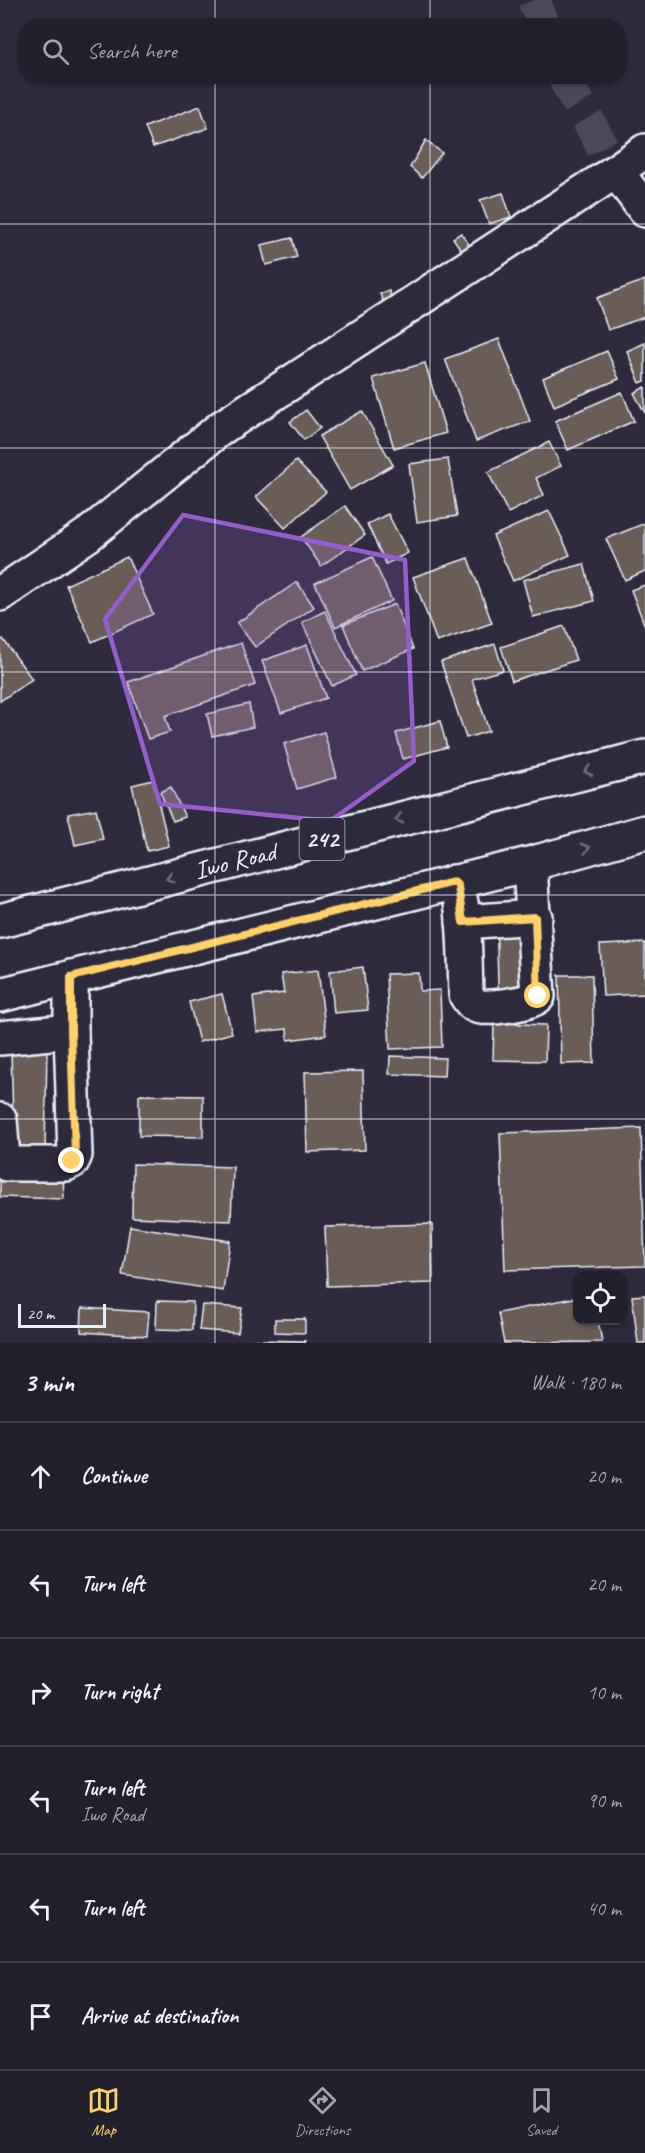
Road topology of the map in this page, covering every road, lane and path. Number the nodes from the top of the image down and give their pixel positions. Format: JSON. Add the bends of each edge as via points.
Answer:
{"nodes":[{"id":1,"x":645,"y":151,"type":"edge"},
{"id":2,"x":616,"y":171,"type":"junction"},
{"id":3,"x":645,"y":210,"type":"edge"},
{"id":4,"x":0,"y":594,"type":"edge"},
{"id":5,"x":645,"y":757,"type":"edge"},
{"id":6,"x":645,"y":832,"type":"edge"},
{"id":7,"x":537,"y":862,"type":"junction"},
{"id":8,"x":454,"y":882,"type":"junction"},
{"id":9,"x":535,"y":917,"type":"junction"},
{"id":10,"x":0,"y":921,"type":"edge"},
{"id":11,"x":463,"y":922,"type":"junction"},
{"id":12,"x":71,"y":977,"type":"junction"},
{"id":13,"x":0,"y":995,"type":"edge"},
{"id":14,"x":71,"y":1031,"type":"junction"},
{"id":15,"x":0,"y":1038,"type":"edge"},
{"id":16,"x":0,"y":1120,"type":"edge"}],
"edges":[{"from":1,"to":2,"type":"main road"},
{"from":2,"to":3,"type":"main road"},
{"from":2,"to":4,"type":"main road","via":[[220,428],[88,534]]},
{"from":5,"to":10,"type":"main road","name":"Iwo Road","number":"242","one_way":true},
{"from":7,"to":6,"type":"main road","one_way":true},
{"from":7,"to":8,"type":"main road"},
{"from":7,"to":9,"type":"main road","via":[[531,868]]},
{"from":8,"to":11,"type":"main road","via":[[458,886]]},
{"from":8,"to":12,"type":"main road"},
{"from":9,"to":11,"type":"main road"},
{"from":9,"to":11,"type":"main road","via":[[538,996],[528,1002],[480,1007],[466,995]]},
{"from":12,"to":13,"type":"main road"},
{"from":12,"to":14,"type":"main road"},
{"from":14,"to":15,"type":"main road"},
{"from":14,"to":16,"type":"main road","via":[[75,1155],[72,1161],[7,1164],[3,1158]]}]}
